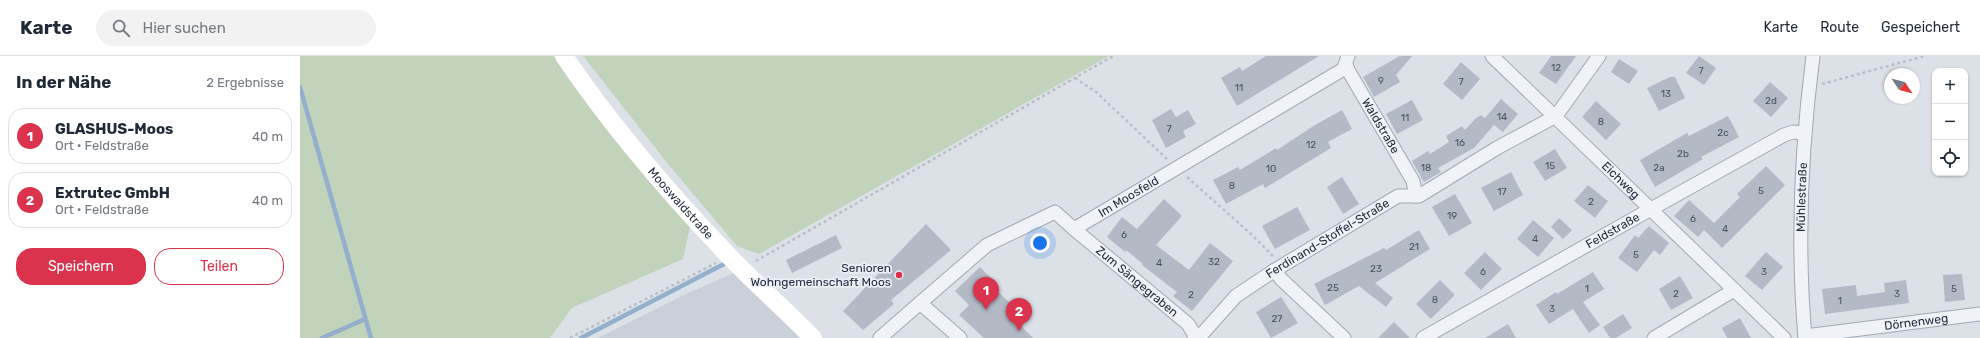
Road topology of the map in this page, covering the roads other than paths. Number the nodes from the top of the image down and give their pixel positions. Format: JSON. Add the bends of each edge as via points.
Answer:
{"nodes":[{"id":1,"x":564,"y":56,"type":"edge"},
{"id":2,"x":1492,"y":56,"type":"edge"},
{"id":3,"x":1599,"y":56,"type":"edge"},
{"id":4,"x":1813,"y":56,"type":"edge"},
{"id":5,"x":1347,"y":62,"type":"edge"},
{"id":6,"x":1556,"y":116,"type":"junction"},
{"id":7,"x":1805,"y":133,"type":"junction"},
{"id":8,"x":1416,"y":196,"type":"junction"},
{"id":9,"x":1651,"y":209,"type":"junction"},
{"id":10,"x":1074,"y":229,"type":"junction"},
{"id":11,"x":1277,"y":268,"type":"junction"},
{"id":12,"x":1734,"y":290,"type":"junction"},
{"id":13,"x":920,"y":303,"type":"junction"},
{"id":14,"x":1980,"y":314,"type":"edge"},
{"id":15,"x":1195,"y":337,"type":"edge"},
{"id":16,"x":1805,"y":337,"type":"edge"},
{"id":17,"x":812,"y":338,"type":"edge"},
{"id":18,"x":880,"y":338,"type":"edge"},
{"id":19,"x":960,"y":338,"type":"edge"},
{"id":20,"x":1344,"y":338,"type":"edge"},
{"id":21,"x":1423,"y":338,"type":"edge"},
{"id":22,"x":1654,"y":338,"type":"edge"},
{"id":23,"x":1784,"y":338,"type":"edge"}],
"edges":[{"from":1,"to":17,"type":"main road","name":"Mooswaldstraße","via":[[595,102],[648,167],[729,256]]},
{"from":2,"to":6,"type":"street","name":"Eichweg"},
{"from":3,"to":6,"type":"street","name":"Ferdinand-Stoffel-Straße"},
{"from":4,"to":7,"type":"street","name":"Mühlestraße"},
{"from":5,"to":8,"type":"street","name":"Waldstraße","via":[[1413,181]]},
{"from":5,"to":10,"type":"street","name":"Im Moosfeld"},
{"from":6,"to":8,"type":"street","name":"Ferdinand-Stoffel-Straße"},
{"from":6,"to":9,"type":"street","name":"Eichweg"},
{"from":7,"to":9,"type":"street","name":"Feldstraße","via":[[1793,132],[1784,136]]},
{"from":7,"to":16,"type":"street","name":"Mühlestraße","via":[[1800,255]]},
{"from":8,"to":11,"type":"street","name":"Ferdinand-Stoffel-Straße","via":[[1398,196]]},
{"from":9,"to":12,"type":"street","name":"Eichweg"},
{"from":9,"to":21,"type":"street","name":"Feldstraße"},
{"from":10,"to":13,"type":"street","via":[[1055,212],[987,245]]},
{"from":10,"to":15,"type":"street","name":"Zum Sängegraben","via":[[1188,324]]},
{"from":11,"to":15,"type":"street","name":"Ferdinand-Stoffel-Straße","via":[[1236,296],[1203,333]]},
{"from":11,"to":20,"type":"street","via":[[1281,279]]},
{"from":12,"to":22,"type":"street"},
{"from":12,"to":23,"type":"street","name":"Eichweg"},
{"from":13,"to":18,"type":"street"},
{"from":13,"to":19,"type":"street"},
{"from":14,"to":16,"type":"street","name":"Dörnenweg"}]}
